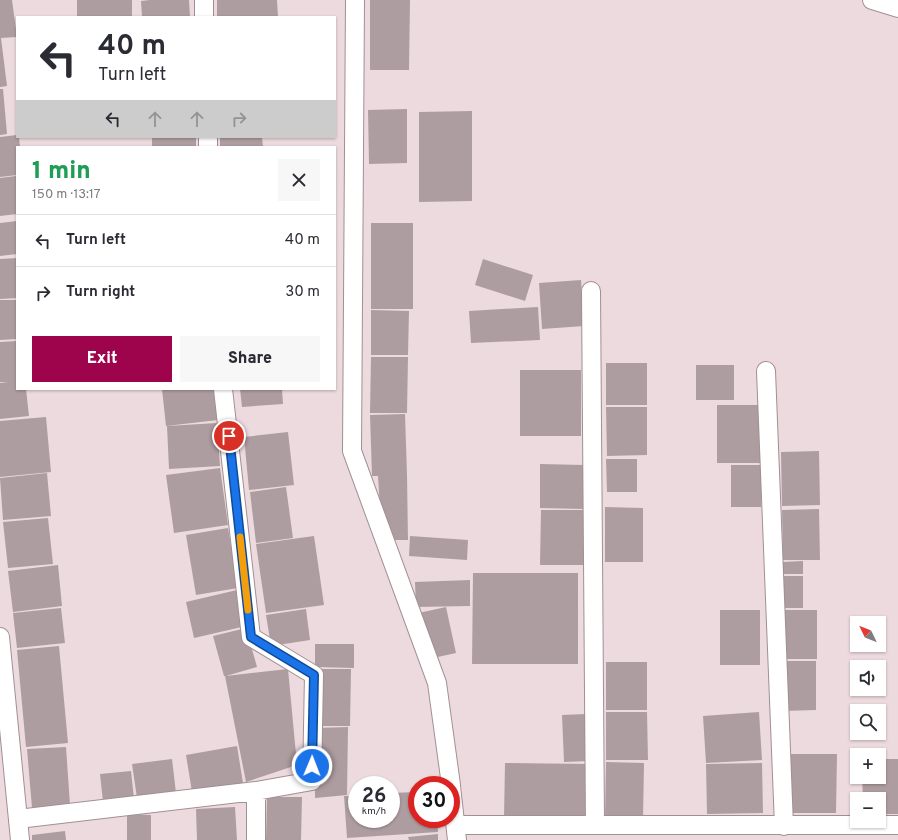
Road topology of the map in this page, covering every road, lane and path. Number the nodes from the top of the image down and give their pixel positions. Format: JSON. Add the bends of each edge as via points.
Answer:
{"nodes":[{"id":1,"x":204,"y":0,"type":"edge"},
{"id":2,"x":355,"y":0,"type":"edge"},
{"id":3,"x":872,"y":0,"type":"edge"},
{"id":4,"x":898,"y":8,"type":"edge"},
{"id":5,"x":204,"y":16,"type":"edge"},
{"id":6,"x":591,"y":291,"type":"dead end"},
{"id":7,"x":766,"y":371,"type":"dead end"},
{"id":8,"x":223,"y":390,"type":"edge"},
{"id":9,"x":0,"y":637,"type":"edge"},
{"id":10,"x":6,"y":764,"type":"edge"},
{"id":11,"x":450,"y":776,"type":"edge"},
{"id":12,"x":256,"y":791,"type":"junction"},
{"id":13,"x":18,"y":819,"type":"junction"},
{"id":14,"x":595,"y":825,"type":"junction"},
{"id":15,"x":898,"y":825,"type":"edge"},
{"id":16,"x":784,"y":826,"type":"junction"},
{"id":17,"x":456,"y":832,"type":"edge"},
{"id":18,"x":20,"y":840,"type":"edge"},
{"id":19,"x":256,"y":840,"type":"edge"}],
"edges":[{"from":1,"to":5,"type":"street"},
{"from":2,"to":11,"type":"street","via":[[352,451],[437,683]]},
{"from":3,"to":4,"type":"street"},
{"from":6,"to":14,"type":"street"},
{"from":7,"to":16,"type":"street"},
{"from":8,"to":12,"type":"street","via":[[251,637],[314,675],[312,781]]},
{"from":9,"to":10,"type":"street"},
{"from":10,"to":13,"type":"street"},
{"from":12,"to":13,"type":"street"},
{"from":12,"to":19,"type":"street"},
{"from":13,"to":18,"type":"street"},
{"from":14,"to":16,"type":"street"},
{"from":14,"to":17,"type":"street"},
{"from":15,"to":16,"type":"street"}]}
